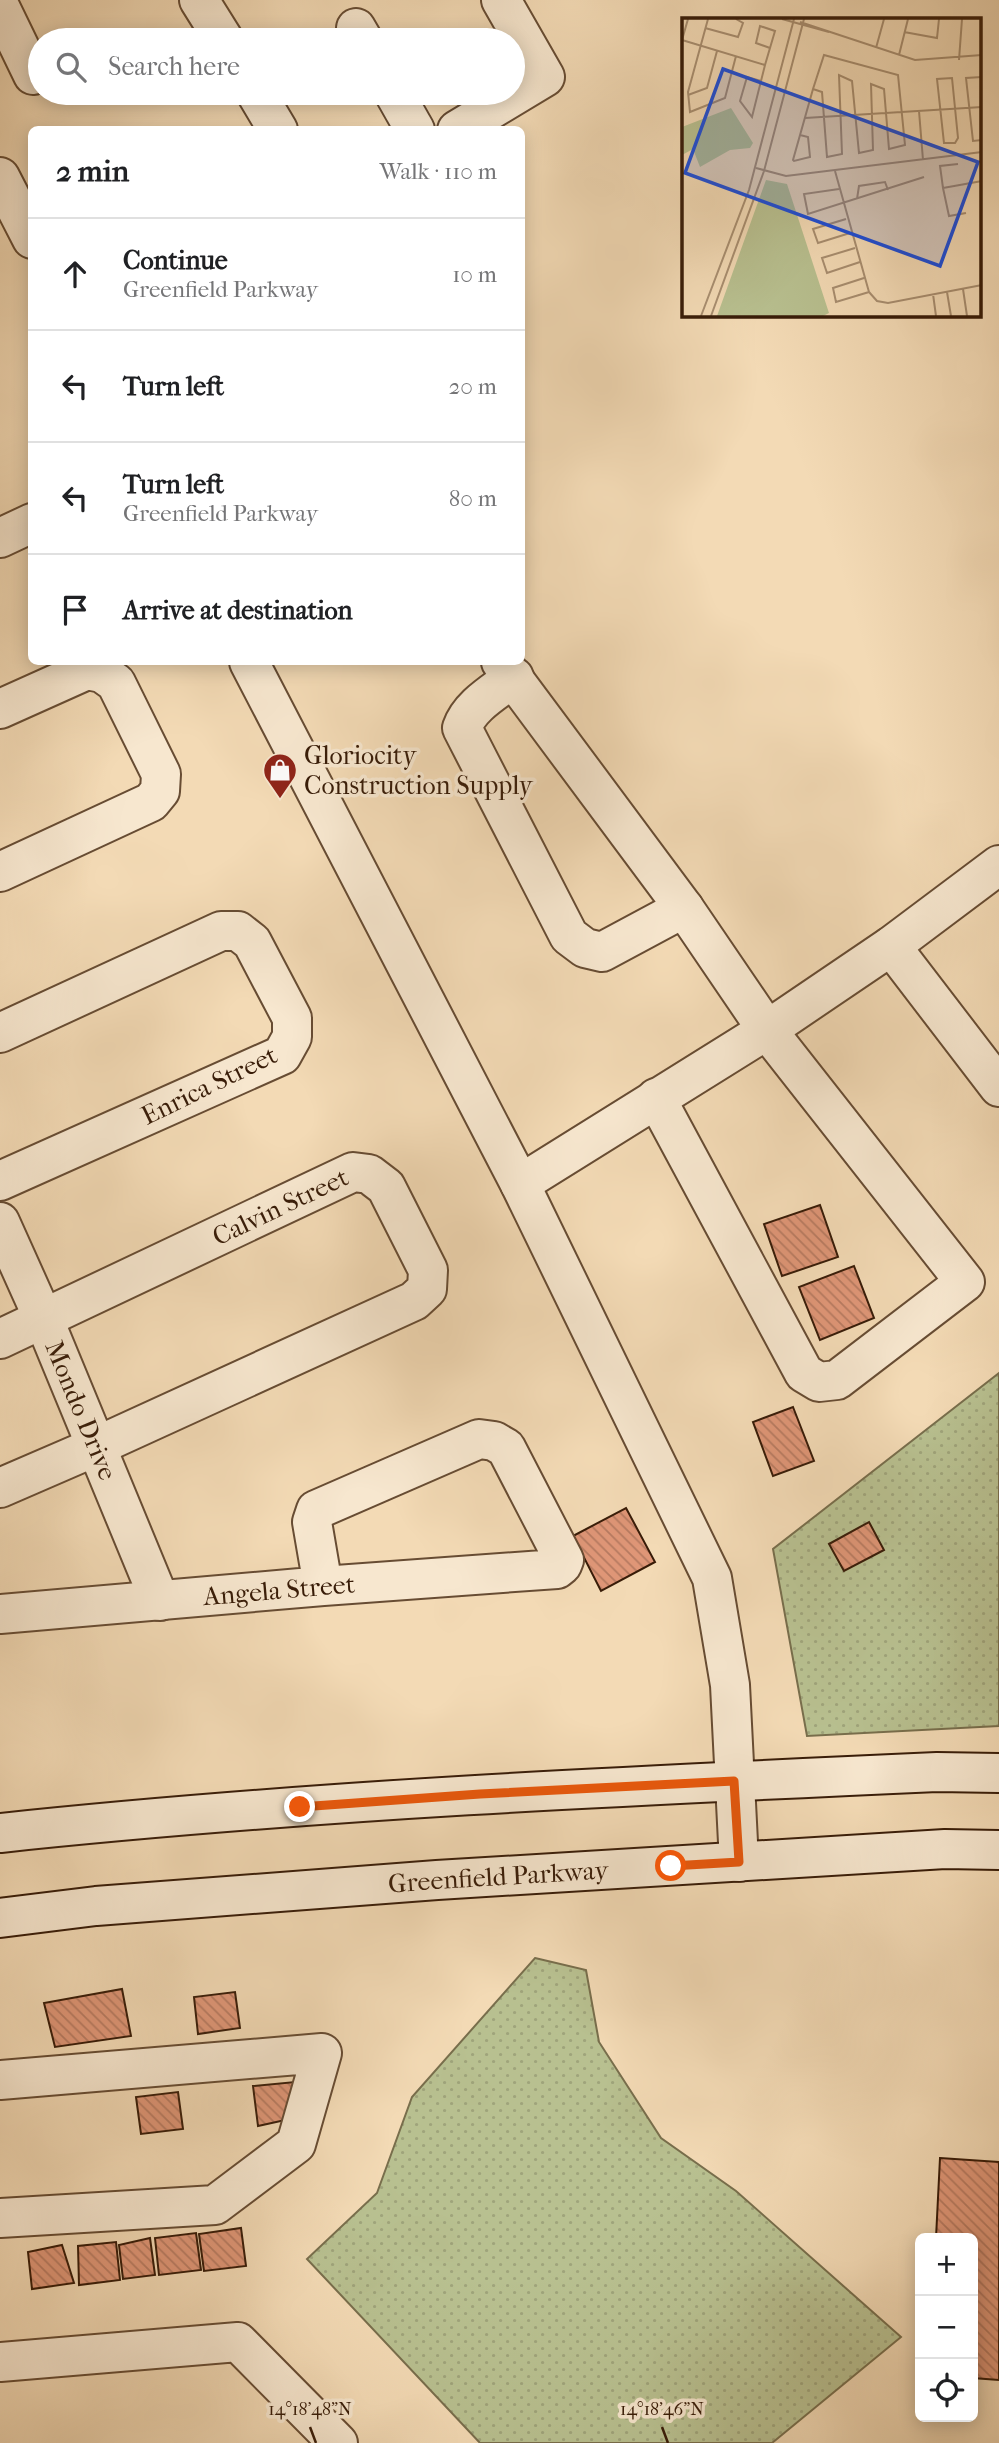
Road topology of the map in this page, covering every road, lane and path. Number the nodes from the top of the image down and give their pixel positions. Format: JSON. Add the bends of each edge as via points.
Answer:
{"nodes":[{"id":1,"x":199,"y":0,"type":"edge"},
{"id":2,"x":501,"y":0,"type":"edge"},
{"id":3,"x":0,"y":7,"type":"edge"},
{"id":4,"x":216,"y":28,"type":"edge"},
{"id":5,"x":517,"y":28,"type":"edge"},
{"id":6,"x":525,"y":42,"type":"edge"},
{"id":7,"x":28,"y":65,"type":"edge"},
{"id":8,"x":525,"y":89,"type":"edge"},
{"id":9,"x":263,"y":105,"type":"edge"},
{"id":10,"x":401,"y":105,"type":"edge"},
{"id":11,"x":499,"y":105,"type":"edge"},
{"id":12,"x":276,"y":126,"type":"edge"},
{"id":13,"x":413,"y":126,"type":"edge"},
{"id":14,"x":464,"y":126,"type":"edge"},
{"id":15,"x":0,"y":177,"type":"edge"},
{"id":16,"x":28,"y":231,"type":"edge"},
{"id":17,"x":28,"y":525,"type":"edge"},
{"id":18,"x":0,"y":538,"type":"edge"},
{"id":19,"x":250,"y":665,"type":"edge"},
{"id":20,"x":508,"y":669,"type":"edge"},
{"id":21,"x":0,"y":709,"type":"edge"},
{"id":22,"x":999,"y":865,"type":"edge"},
{"id":23,"x":0,"y":872,"type":"edge"},
{"id":24,"x":684,"y":908,"type":"junction"},
{"id":25,"x":891,"y":946,"type":"junction"},
{"id":26,"x":767,"y":1030,"type":"junction"},
{"id":27,"x":0,"y":1033,"type":"edge"},
{"id":28,"x":999,"y":1087,"type":"edge"},
{"id":29,"x":656,"y":1098,"type":"junction"},
{"id":30,"x":0,"y":1181,"type":"edge"},
{"id":31,"x":520,"y":1184,"type":"junction"},
{"id":32,"x":0,"y":1222,"type":"edge"},
{"id":33,"x":44,"y":1320,"type":"junction"},
{"id":34,"x":0,"y":1339,"type":"edge"},
{"id":35,"x":97,"y":1446,"type":"junction"},
{"id":36,"x":0,"y":1488,"type":"edge"},
{"id":37,"x":323,"y":1586,"type":"junction"},
{"id":38,"x":160,"y":1601,"type":"junction"},
{"id":39,"x":0,"y":1614,"type":"edge"},
{"id":40,"x":999,"y":1773,"type":"edge"},
{"id":41,"x":734,"y":1781,"type":"junction"},
{"id":42,"x":0,"y":1833,"type":"edge"},
{"id":43,"x":999,"y":1850,"type":"edge"},
{"id":44,"x":739,"y":1862,"type":"junction"},
{"id":45,"x":0,"y":1918,"type":"edge"},
{"id":46,"x":0,"y":2080,"type":"edge"},
{"id":47,"x":0,"y":2218,"type":"edge"},
{"id":48,"x":0,"y":2362,"type":"edge"},
{"id":49,"x":338,"y":2443,"type":"edge"}],
"edges":[{"from":1,"to":4,"type":"street"},
{"from":2,"to":5,"type":"street"},
{"from":3,"to":7,"type":"street"},
{"from":6,"to":8,"type":"street","via":[[545,77]]},
{"from":9,"to":12,"type":"street"},
{"from":10,"to":13,"type":"street"},
{"from":11,"to":14,"type":"street"},
{"from":15,"to":16,"type":"street"},
{"from":17,"to":18,"type":"street"},
{"from":19,"to":31,"type":"street"},
{"from":20,"to":24,"type":"street"},
{"from":20,"to":24,"type":"street","via":[[466,715],[462,728],[569,936],[585,948],[602,952]]},
{"from":21,"to":23,"type":"street","via":[[87,670],[102,673],[116,682],[161,774],[160,792],[151,802]]},
{"from":22,"to":25,"type":"street"},
{"from":24,"to":26,"type":"street"},
{"from":25,"to":26,"type":"street"},
{"from":25,"to":28,"type":"street"},
{"from":26,"to":29,"type":"street"},
{"from":26,"to":29,"type":"street","via":[[965,1282],[837,1380],[819,1382],[804,1373]]},
{"from":27,"to":30,"type":"street","name":"Enrica Street","via":[[221,931],[238,931],[252,942],[292,1018],[292,1037],[282,1055]]},
{"from":29,"to":31,"type":"street"},
{"from":31,"to":41,"type":"street","via":[[712,1578],[730,1685]]},
{"from":32,"to":33,"type":"street","name":"Mondo Drive"},
{"from":33,"to":34,"type":"street"},
{"from":33,"to":35,"type":"street","name":"Mondo Drive"},
{"from":33,"to":35,"type":"street","name":"Calvin Street","via":[[353,1172],[369,1174],[386,1188],[428,1270],[427,1289],[414,1301]]},
{"from":35,"to":36,"type":"street"},
{"from":35,"to":38,"type":"street","name":"Mondo Drive"},
{"from":37,"to":37,"type":"street","name":"Angela Street","via":[[312,1522],[316,1510],[479,1439],[506,1448],[564,1560],[557,1569]]},
{"from":37,"to":38,"type":"street","name":"Angela Street"},
{"from":38,"to":39,"type":"street","name":"Angela Street"},
{"from":40,"to":41,"type":"street"},
{"from":41,"to":42,"type":"street","via":[[480,1794]]},
{"from":41,"to":44,"type":"street"},
{"from":43,"to":44,"type":"street","name":"Greenfield Parkway"},
{"from":44,"to":45,"type":"street","name":"Greenfield Parkway","via":[[437,1880],[96,1906]]},
{"from":46,"to":47,"type":"street","via":[[322,2053],[296,2144],[215,2204]]},
{"from":48,"to":49,"type":"street","via":[[238,2343]]}]}
